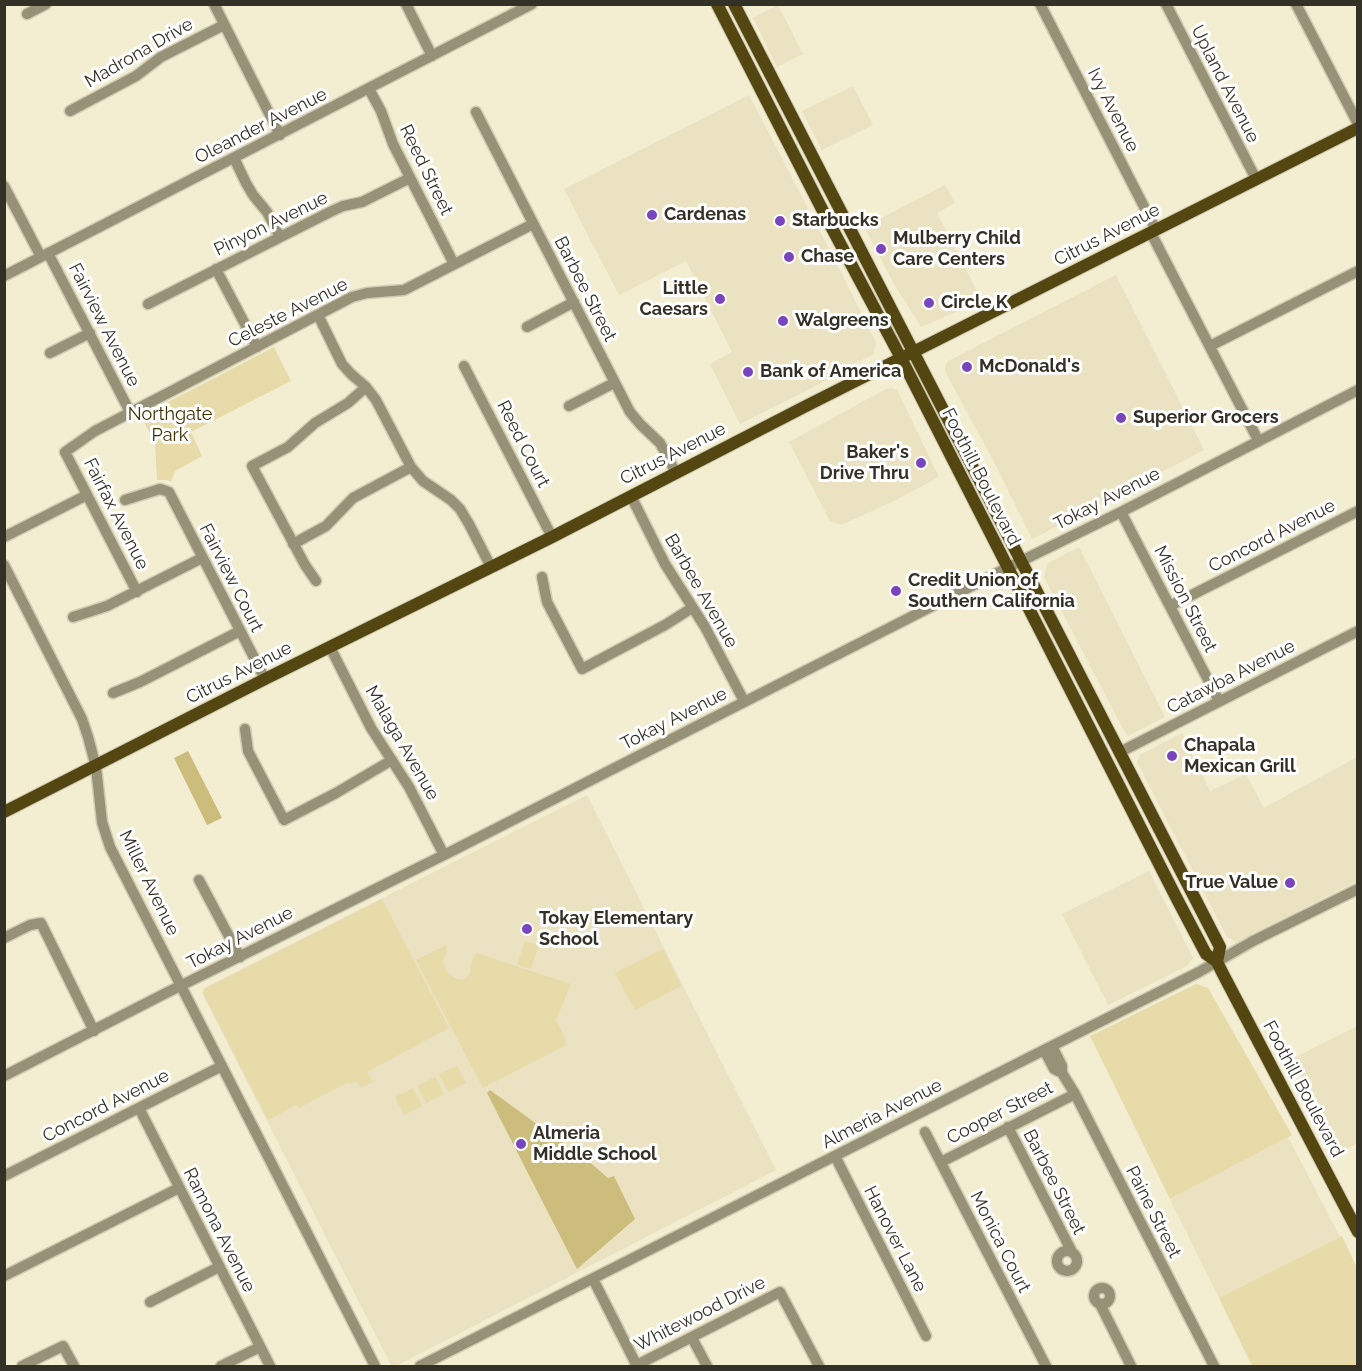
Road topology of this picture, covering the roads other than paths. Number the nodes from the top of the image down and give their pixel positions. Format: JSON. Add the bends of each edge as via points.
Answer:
{"nodes":[{"id":1,"x":46,"y":4,"type":"edge"},
{"id":2,"x":214,"y":4,"type":"edge"},
{"id":3,"x":406,"y":4,"type":"edge"},
{"id":4,"x":532,"y":4,"type":"edge"},
{"id":5,"x":717,"y":4,"type":"edge"},
{"id":6,"x":734,"y":4,"type":"edge"},
{"id":7,"x":1040,"y":4,"type":"edge"},
{"id":8,"x":1166,"y":4,"type":"edge"},
{"id":9,"x":1296,"y":4,"type":"edge"},
{"id":10,"x":27,"y":14,"type":"dead end"},
{"id":11,"x":224,"y":25,"type":"junction"},
{"id":12,"x":432,"y":56,"type":"junction"},
{"id":13,"x":369,"y":89,"type":"junction"},
{"id":14,"x":70,"y":111,"type":"dead end"},
{"id":15,"x":476,"y":112,"type":"dead end"},
{"id":16,"x":778,"y":125,"type":"junction"},
{"id":17,"x":1358,"y":126,"type":"edge"},
{"id":18,"x":280,"y":135,"type":"junction"},
{"id":19,"x":234,"y":158,"type":"junction"},
{"id":20,"x":410,"y":178,"type":"junction"},
{"id":21,"x":1256,"y":179,"type":"junction"},
{"id":22,"x":826,"y":184,"type":"junction"},
{"id":23,"x":4,"y":186,"type":"edge"},
{"id":24,"x":533,"y":224,"type":"junction"},
{"id":25,"x":1153,"y":232,"type":"junction"},
{"id":26,"x":280,"y":237,"type":"junction"},
{"id":27,"x":44,"y":255,"type":"junction"},
{"id":28,"x":454,"y":264,"type":"junction"},
{"id":29,"x":216,"y":269,"type":"junction"},
{"id":30,"x":1358,"y":271,"type":"edge"},
{"id":31,"x":4,"y":276,"type":"edge"},
{"id":32,"x":574,"y":302,"type":"junction"},
{"id":33,"x":148,"y":304,"type":"dead end"},
{"id":34,"x":318,"y":315,"type":"junction"},
{"id":35,"x":527,"y":327,"type":"dead end"},
{"id":36,"x":90,"y":333,"type":"junction"},
{"id":37,"x":1210,"y":346,"type":"junction"},
{"id":38,"x":257,"y":347,"type":"junction"},
{"id":39,"x":913,"y":352,"type":"junction"},
{"id":40,"x":50,"y":353,"type":"dead end"},
{"id":41,"x":901,"y":358,"type":"junction"},
{"id":42,"x":464,"y":366,"type":"dead end"},
{"id":43,"x":614,"y":382,"type":"junction"},
{"id":44,"x":366,"y":387,"type":"junction"},
{"id":45,"x":1358,"y":390,"type":"edge"},
{"id":46,"x":569,"y":406,"type":"dead end"},
{"id":47,"x":130,"y":412,"type":"junction"},
{"id":48,"x":1258,"y":440,"type":"junction"},
{"id":49,"x":65,"y":452,"type":"joint"},
{"id":50,"x":411,"y":467,"type":"junction"},
{"id":51,"x":676,"y":473,"type":"junction"},
{"id":52,"x":87,"y":495,"type":"junction"},
{"id":53,"x":631,"y":496,"type":"junction"},
{"id":54,"x":124,"y":500,"type":"dead end"},
{"id":55,"x":1358,"y":511,"type":"edge"},
{"id":56,"x":1121,"y":512,"type":"junction"},
{"id":57,"x":4,"y":537,"type":"edge"},
{"id":58,"x":552,"y":537,"type":"junction"},
{"id":59,"x":294,"y":544,"type":"junction"},
{"id":60,"x":202,"y":558,"type":"junction"},
{"id":61,"x":1020,"y":561,"type":"junction"},
{"id":62,"x":4,"y":565,"type":"edge"},
{"id":63,"x":491,"y":567,"type":"junction"},
{"id":64,"x":1007,"y":568,"type":"junction"},
{"id":65,"x":542,"y":577,"type":"dead end"},
{"id":66,"x":316,"y":581,"type":"dead end"},
{"id":67,"x":137,"y":592,"type":"junction"},
{"id":68,"x":1170,"y":606,"type":"junction"},
{"id":69,"x":692,"y":608,"type":"junction"},
{"id":70,"x":73,"y":617,"type":"dead end"},
{"id":71,"x":240,"y":631,"type":"junction"},
{"id":72,"x":1358,"y":632,"type":"edge"},
{"id":73,"x":330,"y":647,"type":"junction"},
{"id":74,"x":265,"y":679,"type":"junction"},
{"id":75,"x":113,"y":693,"type":"dead end"},
{"id":76,"x":1219,"y":700,"type":"junction"},
{"id":77,"x":744,"y":701,"type":"junction"},
{"id":78,"x":245,"y":729,"type":"dead end"},
{"id":79,"x":1120,"y":752,"type":"junction"},
{"id":80,"x":392,"y":760,"type":"junction"},
{"id":81,"x":96,"y":766,"type":"junction"},
{"id":82,"x":4,"y":812,"type":"edge"},
{"id":83,"x":444,"y":855,"type":"junction"},
{"id":84,"x":199,"y":880,"type":"dead end"},
{"id":85,"x":1358,"y":889,"type":"edge"},
{"id":86,"x":4,"y":938,"type":"edge"},
{"id":87,"x":240,"y":957,"type":"junction"},
{"id":88,"x":1217,"y":962,"type":"junction"},
{"id":89,"x":182,"y":986,"type":"junction"},
{"id":90,"x":94,"y":1031,"type":"junction"},
{"id":91,"x":1048,"y":1048,"type":"junction"},
{"id":92,"x":222,"y":1066,"type":"junction"},
{"id":93,"x":4,"y":1076,"type":"edge"},
{"id":94,"x":1075,"y":1094,"type":"junction"},
{"id":95,"x":139,"y":1108,"type":"junction"},
{"id":96,"x":1008,"y":1127,"type":"junction"},
{"id":97,"x":926,"y":1132,"type":"dead end"},
{"id":98,"x":835,"y":1156,"type":"junction"},
{"id":99,"x":941,"y":1162,"type":"junction"},
{"id":100,"x":4,"y":1176,"type":"edge"},
{"id":101,"x":179,"y":1188,"type":"junction"},
{"id":102,"x":1358,"y":1232,"type":"edge"},
{"id":103,"x":1072,"y":1252,"type":"dead end"},
{"id":104,"x":219,"y":1267,"type":"junction"},
{"id":105,"x":4,"y":1276,"type":"edge"},
{"id":106,"x":593,"y":1279,"type":"junction"},
{"id":107,"x":150,"y":1302,"type":"dead end"},
{"id":108,"x":1100,"y":1304,"type":"dead end"},
{"id":109,"x":926,"y":1336,"type":"dead end"},
{"id":110,"x":692,"y":1338,"type":"junction"},
{"id":111,"x":260,"y":1347,"type":"junction"},
{"id":112,"x":22,"y":1366,"type":"edge"},
{"id":113,"x":74,"y":1366,"type":"edge"},
{"id":114,"x":221,"y":1366,"type":"edge"},
{"id":115,"x":270,"y":1366,"type":"edge"},
{"id":116,"x":375,"y":1366,"type":"edge"},
{"id":117,"x":420,"y":1366,"type":"edge"},
{"id":118,"x":636,"y":1366,"type":"edge"},
{"id":119,"x":707,"y":1366,"type":"edge"},
{"id":120,"x":819,"y":1366,"type":"edge"},
{"id":121,"x":1046,"y":1366,"type":"edge"},
{"id":122,"x":1131,"y":1366,"type":"edge"},
{"id":123,"x":1214,"y":1366,"type":"edge"}],
"edges":[{"from":1,"to":10,"type":"street"},
{"from":2,"to":11,"type":"street"},
{"from":3,"to":12,"type":"street"},
{"from":4,"to":12,"type":"street","name":"Oleander Avenue"},
{"from":5,"to":16,"type":"main road","name":"Foothill Boulevard"},
{"from":6,"to":22,"type":"main road","name":"Foothill Boulevard"},
{"from":7,"to":25,"type":"street","name":"Ivy Avenue"},
{"from":8,"to":21,"type":"street","name":"Upland Avenue"},
{"from":9,"to":17,"type":"street"},
{"from":11,"to":14,"type":"street","name":"Madrona Drive"},
{"from":11,"to":18,"type":"street"},
{"from":12,"to":13,"type":"street","name":"Oleander Avenue"},
{"from":13,"to":18,"type":"street","name":"Oleander Avenue"},
{"from":13,"to":20,"type":"street","name":"Reed Street"},
{"from":15,"to":24,"type":"street","name":"Barbee Street"},
{"from":16,"to":22,"type":"main road","via":[[786,126],[814,177]]},
{"from":16,"to":41,"type":"main road","name":"Foothill Boulevard"},
{"from":17,"to":21,"type":"main road","name":"Citrus Avenue"},
{"from":18,"to":19,"type":"street","name":"Oleander Avenue"},
{"from":19,"to":26,"type":"street"},
{"from":19,"to":27,"type":"street","name":"Oleander Avenue"},
{"from":20,"to":26,"type":"street","name":"Pinyon Avenue"},
{"from":20,"to":28,"type":"street","name":"Reed Street"},
{"from":21,"to":25,"type":"main road","name":"Citrus Avenue"},
{"from":22,"to":39,"type":"main road","name":"Foothill Boulevard"},
{"from":23,"to":27,"type":"street","name":"Fairview Avenue"},
{"from":24,"to":28,"type":"street","name":"Celeste Avenue"},
{"from":24,"to":32,"type":"street","name":"Barbee Street"},
{"from":25,"to":37,"type":"street","name":"Ivy Avenue"},
{"from":25,"to":39,"type":"main road","name":"Citrus Avenue"},
{"from":26,"to":29,"type":"street","name":"Pinyon Avenue"},
{"from":27,"to":31,"type":"street","name":"Oleander Avenue"},
{"from":27,"to":36,"type":"street","name":"Fairview Avenue"},
{"from":28,"to":34,"type":"street","name":"Celeste Avenue","via":[[404,290],[352,297]]},
{"from":29,"to":33,"type":"street","name":"Pinyon Avenue"},
{"from":29,"to":38,"type":"street"},
{"from":30,"to":37,"type":"street"},
{"from":32,"to":35,"type":"street"},
{"from":32,"to":43,"type":"street","name":"Barbee Street"},
{"from":34,"to":38,"type":"street","name":"Celeste Avenue"},
{"from":34,"to":44,"type":"street","via":[[342,364]]},
{"from":36,"to":40,"type":"street"},
{"from":36,"to":47,"type":"street","name":"Fairview Avenue"},
{"from":37,"to":48,"type":"street","name":"Ivy Avenue"},
{"from":38,"to":47,"type":"street","name":"Celeste Avenue"},
{"from":39,"to":41,"type":"main road","name":"Citrus Avenue"},
{"from":39,"to":61,"type":"main road","name":"Foothill Boulevard"},
{"from":41,"to":51,"type":"main road","name":"Citrus Avenue"},
{"from":41,"to":64,"type":"main road","name":"Foothill Boulevard"},
{"from":42,"to":58,"type":"street","name":"Reed Court"},
{"from":43,"to":46,"type":"street"},
{"from":43,"to":51,"type":"street","name":"Barbee Street","via":[[630,412],[660,443]]},
{"from":44,"to":50,"type":"street"},
{"from":44,"to":59,"type":"street","via":[[288,447],[252,466]]},
{"from":45,"to":48,"type":"street","name":"Tokay Avenue"},
{"from":47,"to":49,"type":"street","name":"Celeste Avenue"},
{"from":48,"to":56,"type":"street","name":"Tokay Avenue"},
{"from":49,"to":52,"type":"street","name":"Fairfax Avenue"},
{"from":50,"to":59,"type":"street","via":[[352,498],[326,526]]},
{"from":50,"to":63,"type":"street","via":[[423,482],[460,509]]},
{"from":51,"to":53,"type":"main road","name":"Citrus Avenue"},
{"from":52,"to":57,"type":"street"},
{"from":52,"to":67,"type":"street","name":"Fairfax Avenue"},
{"from":53,"to":58,"type":"main road","name":"Citrus Avenue"},
{"from":53,"to":69,"type":"street","name":"Barbee Avenue"},
{"from":54,"to":60,"type":"street","name":"Fairview Court","via":[[160,489],[169,492]]},
{"from":55,"to":68,"type":"street","name":"Concord Avenue"},
{"from":56,"to":61,"type":"street","name":"Tokay Avenue"},
{"from":56,"to":68,"type":"street","name":"Mission Street"},
{"from":58,"to":63,"type":"main road","name":"Citrus Avenue"},
{"from":59,"to":66,"type":"street"},
{"from":60,"to":67,"type":"street"},
{"from":60,"to":71,"type":"street","name":"Fairview Court"},
{"from":61,"to":64,"type":"street","name":"Tokay Avenue"},
{"from":61,"to":79,"type":"main road","name":"Foothill Boulevard"},
{"from":62,"to":81,"type":"street","name":"Miller Avenue","via":[[82,719]]},
{"from":63,"to":73,"type":"main road","name":"Citrus Avenue"},
{"from":64,"to":77,"type":"street","name":"Tokay Avenue"},
{"from":64,"to":88,"type":"main road","name":"Foothill Boulevard","via":[[1206,954]]},
{"from":65,"to":69,"type":"street","via":[[547,602],[582,669]]},
{"from":67,"to":70,"type":"street"},
{"from":68,"to":76,"type":"street","name":"Mission Street"},
{"from":69,"to":77,"type":"street","name":"Barbee Avenue"},
{"from":71,"to":74,"type":"street","name":"Fairview Court"},
{"from":71,"to":75,"type":"street"},
{"from":72,"to":76,"type":"street","name":"Catawba Avenue"},
{"from":73,"to":74,"type":"main road","name":"Citrus Avenue"},
{"from":73,"to":80,"type":"street","name":"Malaga Avenue","via":[[371,728]]},
{"from":74,"to":81,"type":"main road","name":"Citrus Avenue"},
{"from":76,"to":79,"type":"street","name":"Catawba Avenue"},
{"from":77,"to":83,"type":"street","name":"Tokay Avenue"},
{"from":78,"to":80,"type":"street","via":[[248,751],[284,820]]},
{"from":79,"to":88,"type":"main road","name":"Foothill Boulevard","via":[[1220,947]]},
{"from":80,"to":83,"type":"street","name":"Malaga Avenue"},
{"from":81,"to":82,"type":"main road","name":"Citrus Avenue"},
{"from":81,"to":89,"type":"street","name":"Miller Avenue","via":[[102,822],[110,847]]},
{"from":83,"to":87,"type":"street","name":"Tokay Avenue"},
{"from":84,"to":87,"type":"street"},
{"from":85,"to":88,"type":"street","name":"Almeria Avenue"},
{"from":86,"to":90,"type":"street","via":[[40,923]]},
{"from":87,"to":89,"type":"street","name":"Tokay Avenue"},
{"from":88,"to":91,"type":"street","name":"Almeria Avenue"},
{"from":88,"to":102,"type":"main road","name":"Foothill Boulevard"},
{"from":89,"to":90,"type":"street","name":"Tokay Avenue"},
{"from":89,"to":92,"type":"street","name":"Miller Avenue"},
{"from":90,"to":93,"type":"street","name":"Tokay Avenue"},
{"from":91,"to":94,"type":"street","name":"Paine Street","via":[[1054,1069],[1062,1073]]},
{"from":91,"to":98,"type":"street","name":"Almeria Avenue"},
{"from":92,"to":95,"type":"street","name":"Concord Avenue"},
{"from":92,"to":116,"type":"street","name":"Miller Avenue"},
{"from":94,"to":96,"type":"street","name":"Cooper Street"},
{"from":94,"to":123,"type":"street","name":"Paine Street"},
{"from":95,"to":100,"type":"street","name":"Concord Avenue"},
{"from":95,"to":101,"type":"street","name":"Ramona Avenue"},
{"from":96,"to":99,"type":"street","name":"Cooper Street"},
{"from":96,"to":103,"type":"street","name":"Barbee Street"},
{"from":97,"to":99,"type":"street","name":"Monica Court"},
{"from":98,"to":106,"type":"street","name":"Almeria Avenue"},
{"from":98,"to":109,"type":"street","name":"Hanover Lane"},
{"from":99,"to":121,"type":"street","name":"Monica Court"},
{"from":101,"to":104,"type":"street","name":"Ramona Avenue"},
{"from":101,"to":105,"type":"street"},
{"from":104,"to":107,"type":"street"},
{"from":104,"to":111,"type":"street","name":"Ramona Avenue"},
{"from":106,"to":117,"type":"street","name":"Almeria Avenue"},
{"from":106,"to":118,"type":"street"},
{"from":108,"to":122,"type":"street"},
{"from":110,"to":118,"type":"street","name":"Whitewood Drive"},
{"from":110,"to":119,"type":"street"},
{"from":110,"to":120,"type":"street","name":"Whitewood Drive","via":[[780,1292]]},
{"from":111,"to":114,"type":"street"},
{"from":111,"to":115,"type":"street","name":"Ramona Avenue"},
{"from":112,"to":113,"type":"street","via":[[63,1346]]}]}
